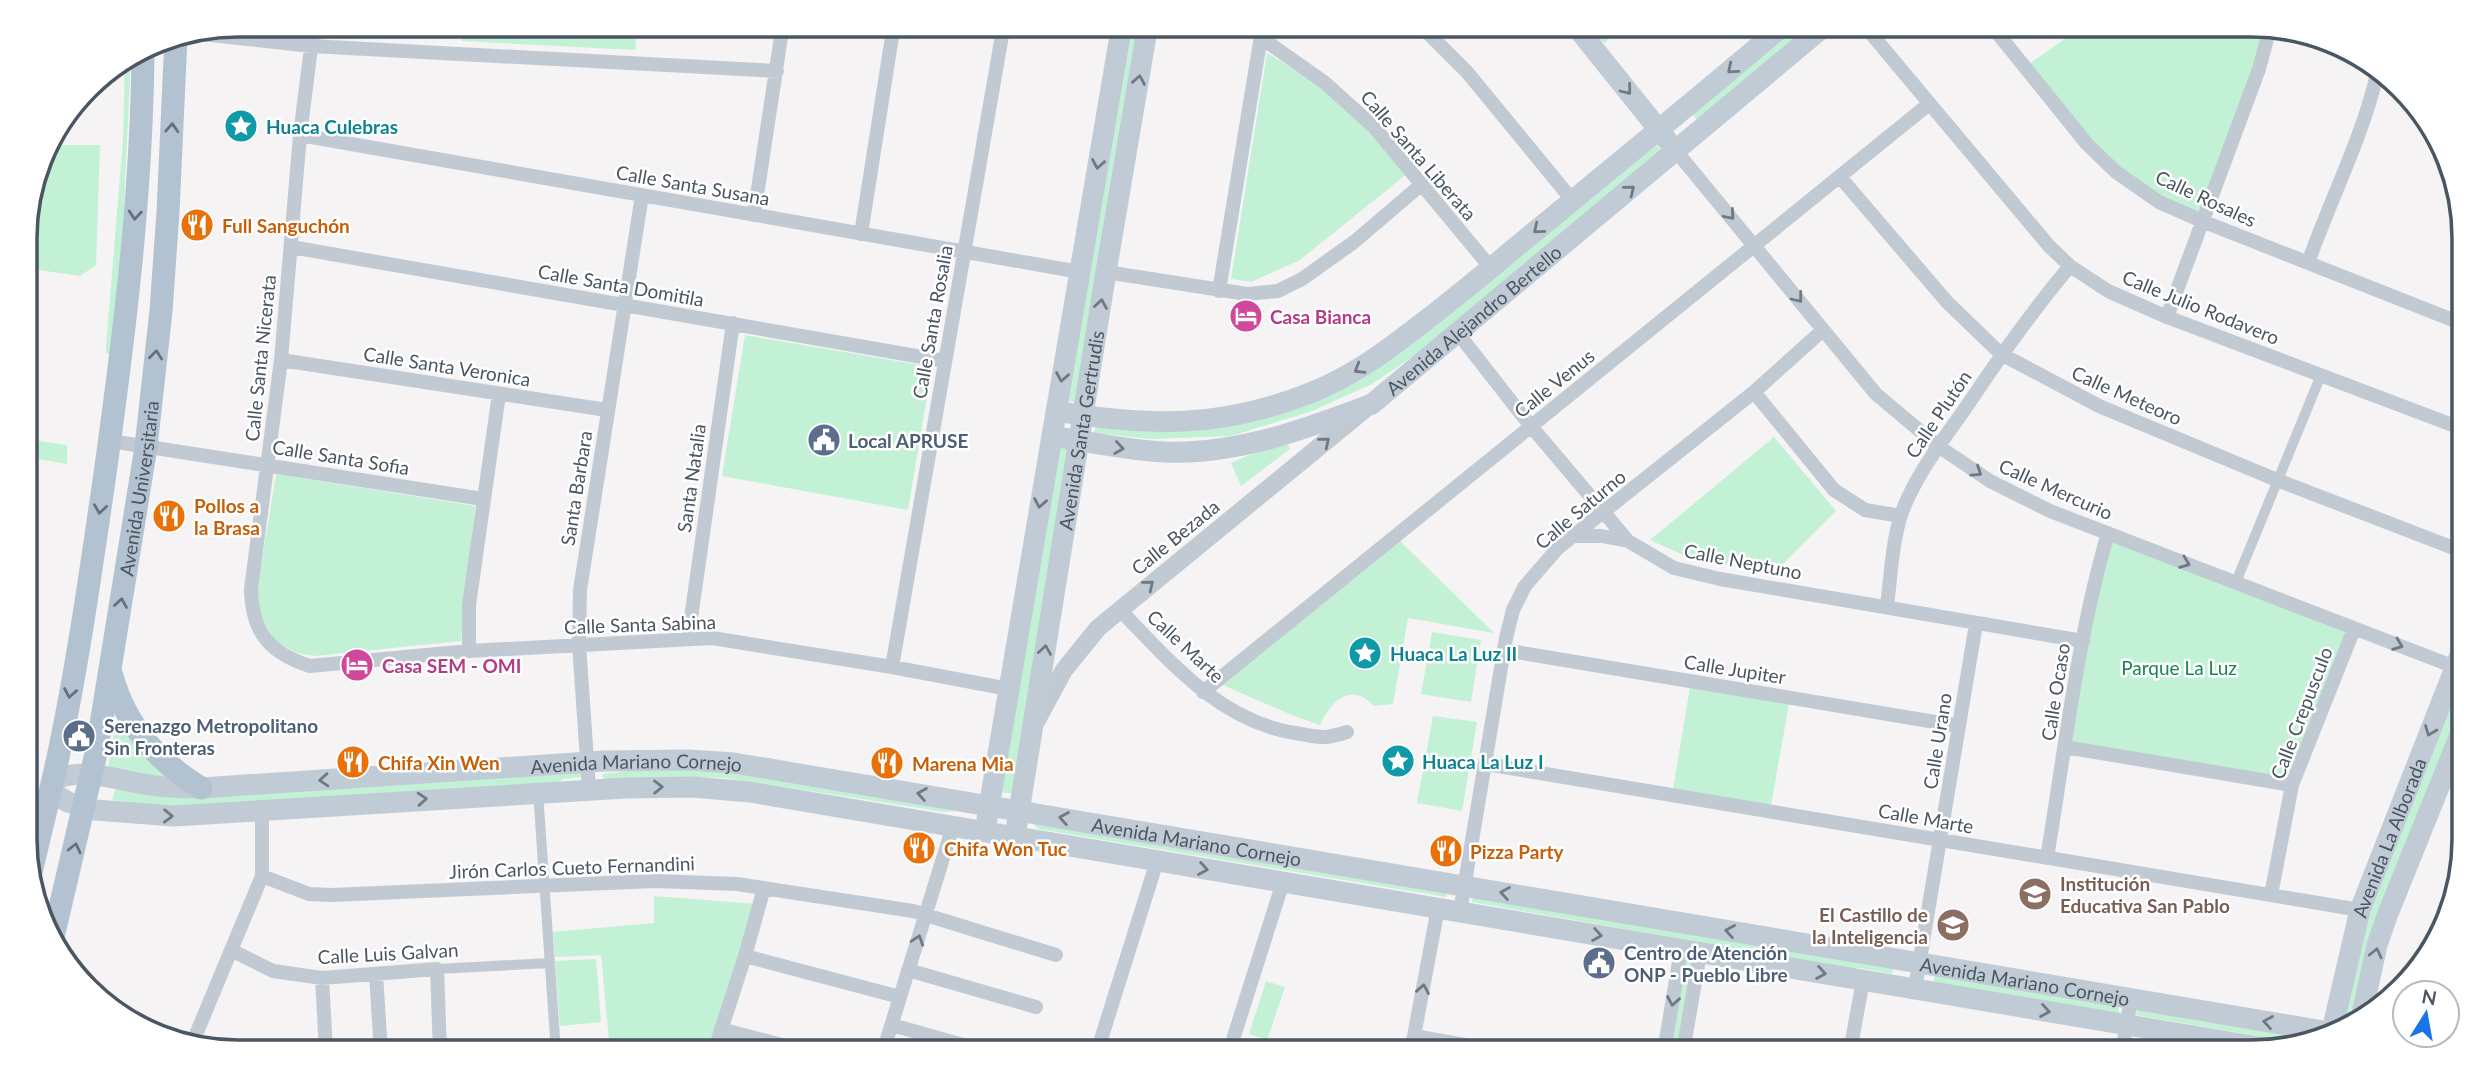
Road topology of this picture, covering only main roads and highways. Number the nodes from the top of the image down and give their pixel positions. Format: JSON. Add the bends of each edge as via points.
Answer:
{"nodes":[{"id":1,"x":1120,"y":37,"type":"edge"},
{"id":2,"x":1147,"y":37,"type":"edge"},
{"id":3,"x":1584,"y":37,"type":"edge"},
{"id":4,"x":1769,"y":37,"type":"edge"},
{"id":5,"x":1812,"y":37,"type":"edge"},
{"id":6,"x":176,"y":47,"type":"edge"},
{"id":7,"x":142,"y":61,"type":"edge"},
{"id":8,"x":1659,"y":131,"type":"junction"},
{"id":9,"x":1676,"y":151,"type":"junction"},
{"id":10,"x":1056,"y":411,"type":"junction"},
{"id":11,"x":1083,"y":416,"type":"junction"},
{"id":12,"x":1052,"y":436,"type":"junction"},
{"id":13,"x":1079,"y":441,"type":"junction"},
{"id":14,"x":111,"y":671,"type":"junction"},
{"id":15,"x":2452,"y":675,"type":"edge"},
{"id":16,"x":2452,"y":755,"type":"edge"},
{"id":17,"x":91,"y":775,"type":"junction"},
{"id":18,"x":51,"y":786,"type":"junction"},
{"id":19,"x":201,"y":788,"type":"junction"},
{"id":20,"x":989,"y":805,"type":"junction"},
{"id":21,"x":84,"y":807,"type":"junction"},
{"id":22,"x":1019,"y":811,"type":"junction"},
{"id":23,"x":985,"y":832,"type":"junction"},
{"id":24,"x":1015,"y":837,"type":"junction"},
{"id":25,"x":37,"y":846,"type":"edge"},
{"id":26,"x":41,"y":876,"type":"edge"},
{"id":27,"x":65,"y":888,"type":"junction"},
{"id":28,"x":56,"y":924,"type":"edge"},
{"id":29,"x":2364,"y":1005,"type":"edge"},
{"id":30,"x":2336,"y":1021,"type":"edge"},
{"id":31,"x":2312,"y":1030,"type":"edge"},
{"id":32,"x":2219,"y":1040,"type":"edge"}],
"edges":[{"from":1,"to":10,"type":"main road","name":"Avenida Santa Gertrudis","one_way":true},
{"from":11,"to":2,"type":"main road","name":"Avenida Santa Gertrudis","one_way":true},
{"from":3,"to":8,"type":"main road","one_way":true},
{"from":4,"to":8,"type":"main road","name":"Avenida Alejandro Bertello","one_way":true},
{"from":5,"to":9,"type":"main road","name":"Avenida Alejandro Bertello"},
{"from":14,"to":6,"type":"main road","name":"Avenida Universitaria","one_way":true,"via":[[160,324]]},
{"from":7,"to":18,"type":"main road","name":"Avenida Universitaria","one_way":true,"via":[[135,209],[110,441]]},
{"from":8,"to":9,"type":"main road"},
{"from":8,"to":11,"type":"main road","name":"Avenida Alejandro Bertello","one_way":true,"via":[[1386,352],[1352,374],[1258,410],[1198,421],[1138,422]]},
{"from":13,"to":9,"type":"main road","name":"Avenida Alejandro Bertello","one_way":true,"via":[[1167,452],[1224,449],[1307,428],[1372,404]]},
{"from":10,"to":11,"type":"main road","name":"Avenida Alejandro Bertello"},
{"from":10,"to":12,"type":"main road","name":"Avenida Santa Gertrudis"},
{"from":11,"to":13,"type":"main road","name":"Avenida Santa Gertrudis"},
{"from":12,"to":13,"type":"main road","name":"Avenida Alejandro Bertello"},
{"from":12,"to":20,"type":"main road","name":"Avenida Santa Gertrudis","one_way":true},
{"from":22,"to":13,"type":"main road","name":"Avenida Santa Gertrudis","one_way":true},
{"from":14,"to":17,"type":"main road","name":"Avenida Universitaria"},
{"from":14,"to":19,"type":"main road","via":[[123,706],[142,738],[169,766]]},
{"from":15,"to":30,"type":"main road","name":"Avenida La Alborada","one_way":true,"via":[[2360,910]]},
{"from":29,"to":16,"type":"main road","name":"Avenida La Alborada","one_way":true,"via":[[2387,916]]},
{"from":17,"to":18,"type":"main road","name":"Avenida Mariano Cornejo","via":[[74,774]]},
{"from":17,"to":19,"type":"main road","name":"Avenida Mariano Cornejo"},
{"from":17,"to":21,"type":"main road","name":"Avenida Universitaria"},
{"from":18,"to":21,"type":"main road","name":"Avenida Mariano Cornejo","via":[[68,802]]},
{"from":18,"to":25,"type":"main road","name":"Avenida Universitaria"},
{"from":20,"to":19,"type":"main road","name":"Avenida Mariano Cornejo","one_way":true,"via":[[734,763],[688,760],[587,762]]},
{"from":20,"to":22,"type":"main road","name":"Avenida Mariano Cornejo"},
{"from":20,"to":23,"type":"main road","name":"Avenida Santa Gertrudis"},
{"from":21,"to":23,"type":"main road","name":"Avenida Mariano Cornejo","one_way":true,"via":[[174,816],[661,786],[794,799]]},
{"from":27,"to":21,"type":"main road","name":"Avenida Universitaria","one_way":true},
{"from":22,"to":24,"type":"main road","name":"Avenida Santa Gertrudis"},
{"from":31,"to":22,"type":"main road","name":"Avenida Mariano Cornejo","one_way":true},
{"from":23,"to":24,"type":"main road","name":"Avenida Mariano Cornejo"},
{"from":24,"to":32,"type":"main road","name":"Avenida Mariano Cornejo","one_way":true},
{"from":26,"to":27,"type":"main road","via":[[51,876]]},
{"from":27,"to":28,"type":"main road","name":"Avenida Universitaria"}]}
